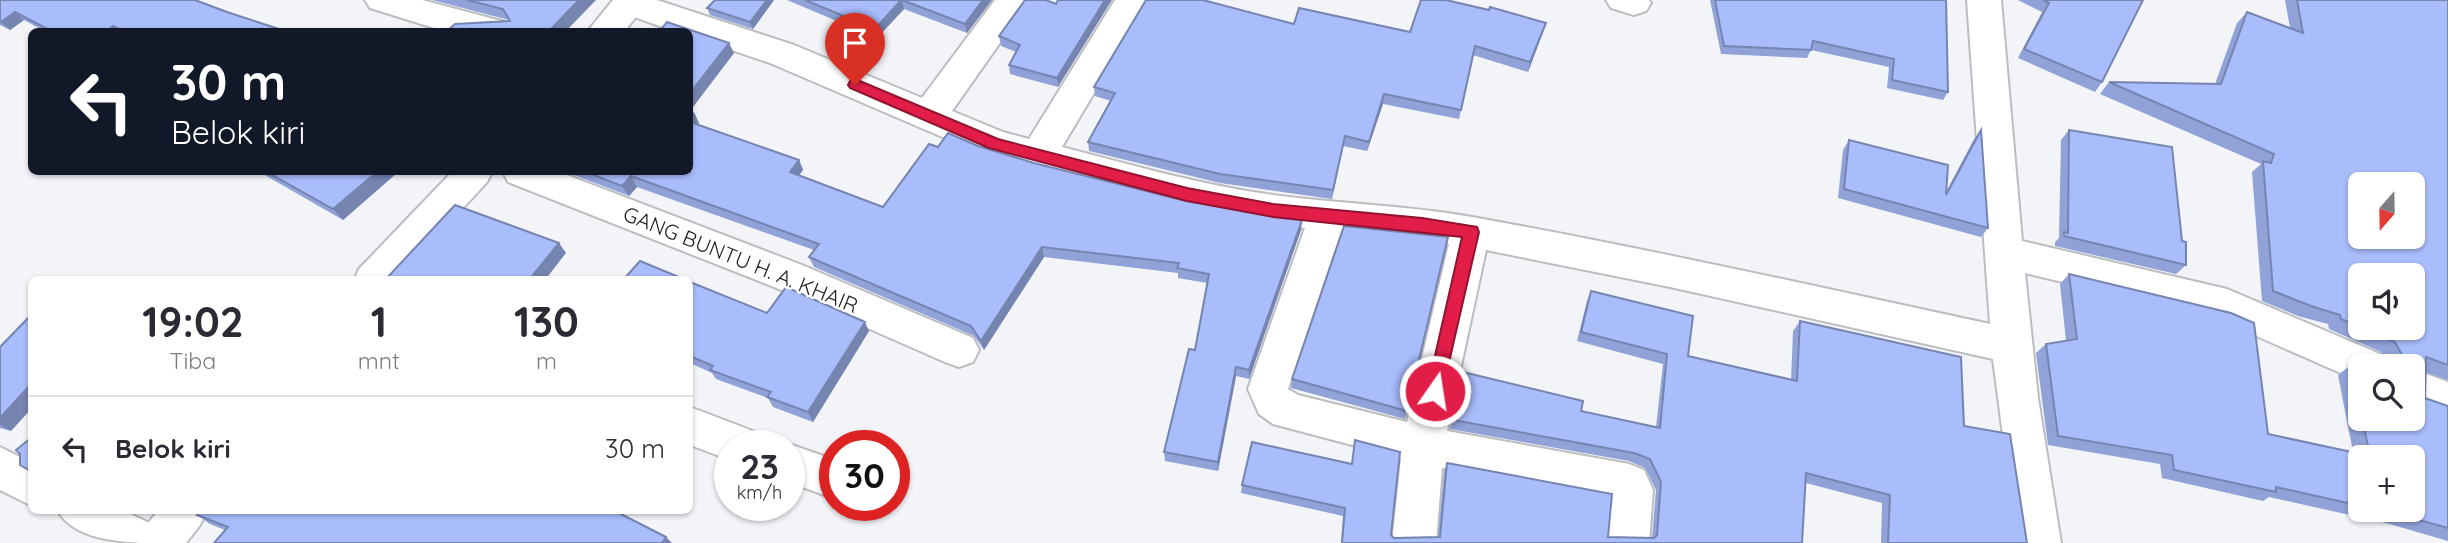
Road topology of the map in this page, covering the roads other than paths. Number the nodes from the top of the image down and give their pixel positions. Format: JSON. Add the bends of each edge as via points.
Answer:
{"nodes":[{"id":1,"x":383,"y":0,"type":"edge"},
{"id":2,"x":1013,"y":0,"type":"edge"},
{"id":3,"x":1132,"y":0,"type":"edge"},
{"id":4,"x":1984,"y":0,"type":"edge"},
{"id":5,"x":631,"y":2,"type":"edge"},
{"id":6,"x":479,"y":28,"type":"edge"},
{"id":7,"x":608,"y":28,"type":"edge"},
{"id":8,"x":929,"y":115,"type":"junction"},
{"id":9,"x":1037,"y":157,"type":"junction"},
{"id":10,"x":471,"y":175,"type":"edge"},
{"id":11,"x":529,"y":175,"type":"edge"},
{"id":12,"x":1328,"y":216,"type":"junction"},
{"id":13,"x":1471,"y":232,"type":"junction"},
{"id":14,"x":2004,"y":252,"type":"junction"},
{"id":15,"x":377,"y":276,"type":"edge"},
{"id":16,"x":2012,"y":346,"type":"junction"},
{"id":17,"x":959,"y":350,"type":"dead end"},
{"id":18,"x":2348,"y":358,"type":"edge"},
{"id":19,"x":2425,"y":392,"type":"edge"},
{"id":20,"x":2448,"y":401,"type":"edge"},
{"id":21,"x":693,"y":427,"type":"edge"},
{"id":22,"x":714,"y":435,"type":"edge"},
{"id":23,"x":1423,"y":444,"type":"junction"},
{"id":24,"x":0,"y":466,"type":"edge"},
{"id":25,"x":28,"y":484,"type":"edge"},
{"id":26,"x":86,"y":514,"type":"edge"},
{"id":27,"x":183,"y":514,"type":"edge"},
{"id":28,"x":145,"y":543,"type":"edge"},
{"id":29,"x":159,"y":543,"type":"edge"},
{"id":30,"x":1414,"y":543,"type":"edge"},
{"id":31,"x":1627,"y":543,"type":"edge"},
{"id":32,"x":2039,"y":543,"type":"edge"}],
"edges":[{"from":1,"to":6,"type":"street"},
{"from":2,"to":8,"type":"street"},
{"from":3,"to":9,"type":"street"},
{"from":4,"to":14,"type":"street"},
{"from":5,"to":7,"type":"street"},
{"from":5,"to":8,"type":"street","via":[[782,54]]},
{"from":8,"to":9,"type":"street"},
{"from":9,"to":12,"type":"street","via":[[1227,203]]},
{"from":10,"to":15,"type":"street"},
{"from":11,"to":17,"type":"street","name":"GANG BUNTU H. A. KHAIR","via":[[788,276]]},
{"from":12,"to":13,"type":"street"},
{"from":12,"to":23,"type":"street","via":[[1268,389],[1273,401],[1288,411]]},
{"from":13,"to":16,"type":"street"},
{"from":13,"to":23,"type":"street"},
{"from":14,"to":16,"type":"street"},
{"from":14,"to":18,"type":"street","via":[[2227,305]]},
{"from":16,"to":32,"type":"street"},
{"from":19,"to":20,"type":"street"},
{"from":21,"to":22,"type":"street"},
{"from":23,"to":30,"type":"street"},
{"from":23,"to":31,"type":"street","via":[[1629,484]]},
{"from":24,"to":25,"type":"street"},
{"from":26,"to":28,"type":"street"},
{"from":27,"to":29,"type":"street"}]}
